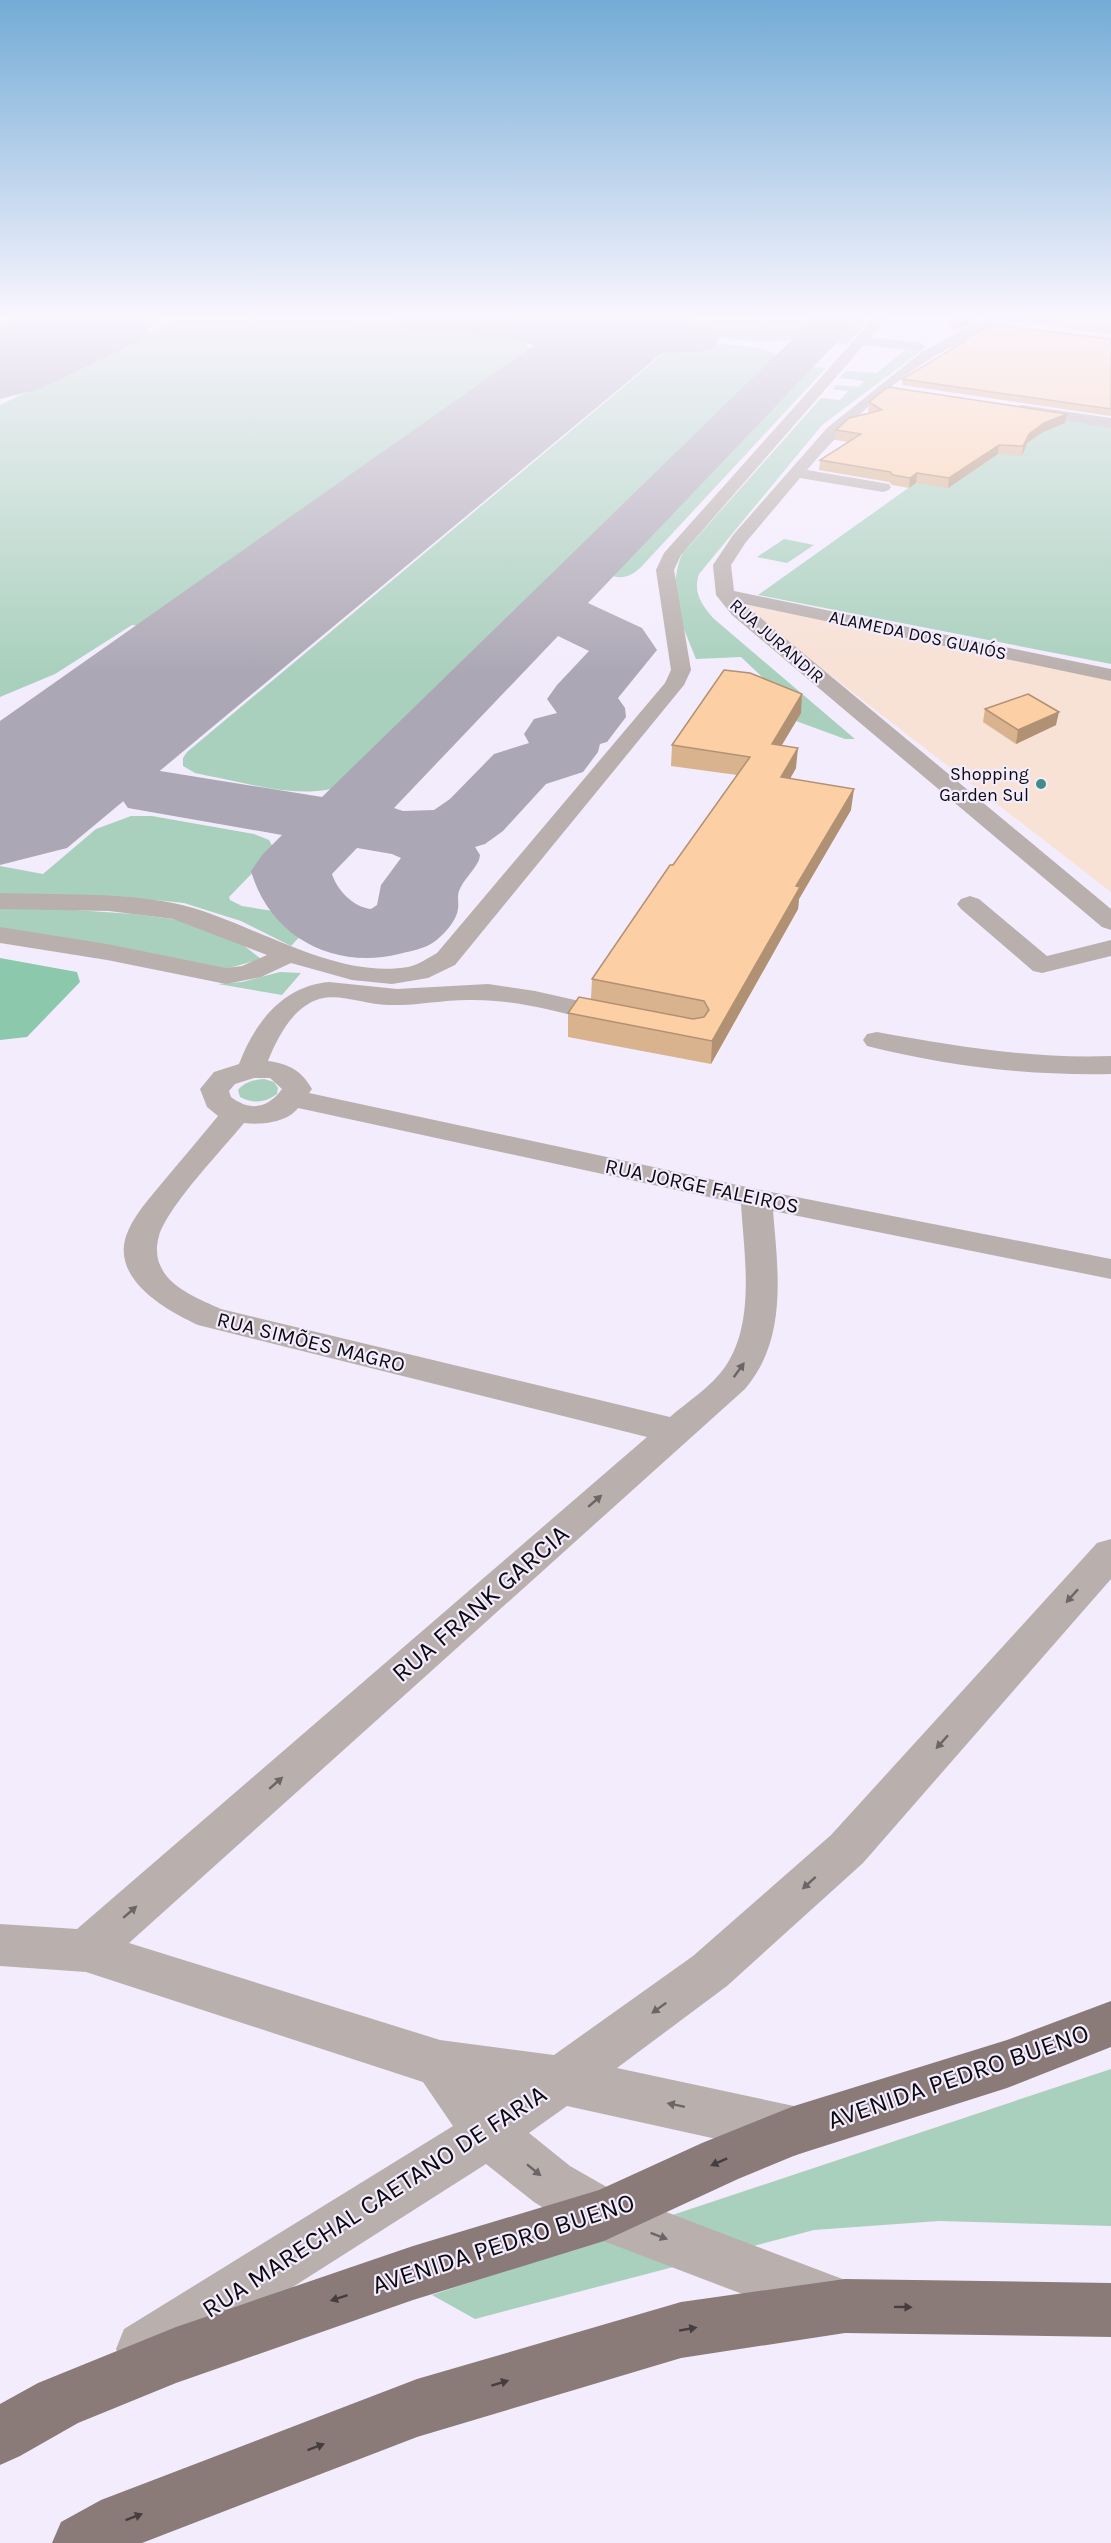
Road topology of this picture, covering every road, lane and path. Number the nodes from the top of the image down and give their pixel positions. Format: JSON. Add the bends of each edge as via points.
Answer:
{"nodes":[{"id":1,"x":776,"y":437,"type":"edge"},
{"id":2,"x":827,"y":437,"type":"edge"},
{"id":3,"x":797,"y":473,"type":"junction"},
{"id":4,"x":883,"y":487,"type":"edge"},
{"id":5,"x":725,"y":595,"type":"junction"},
{"id":6,"x":1111,"y":675,"type":"edge"},
{"id":7,"x":0,"y":901,"type":"edge"},
{"id":8,"x":970,"y":904,"type":"dead end"},
{"id":9,"x":1111,"y":922,"type":"edge"},
{"id":10,"x":0,"y":935,"type":"edge"},
{"id":11,"x":1111,"y":948,"type":"edge"},
{"id":12,"x":290,"y":954,"type":"junction"},
{"id":13,"x":636,"y":1021,"type":"edge"},
{"id":14,"x":877,"y":1040,"type":"dead end"},
{"id":15,"x":1111,"y":1065,"type":"edge"},
{"id":16,"x":251,"y":1069,"type":"junction"},
{"id":17,"x":293,"y":1098,"type":"junction"},
{"id":18,"x":236,"y":1113,"type":"junction"},
{"id":19,"x":756,"y":1198,"type":"junction"},
{"id":20,"x":1111,"y":1269,"type":"edge"},
{"id":21,"x":675,"y":1431,"type":"junction"},
{"id":22,"x":1111,"y":1553,"type":"edge"},
{"id":23,"x":0,"y":1945,"type":"edge"},
{"id":24,"x":86,"y":1951,"type":"junction"},
{"id":25,"x":1111,"y":2024,"type":"edge"},
{"id":26,"x":440,"y":2064,"type":"junction"},
{"id":27,"x":559,"y":2080,"type":"junction"},
{"id":28,"x":794,"y":2131,"type":"junction"},
{"id":29,"x":488,"y":2133,"type":"junction"},
{"id":30,"x":604,"y":2215,"type":"junction"},
{"id":31,"x":844,"y":2306,"type":"junction"},
{"id":32,"x":1111,"y":2310,"type":"edge"},
{"id":33,"x":58,"y":2403,"type":"junction"},
{"id":34,"x":0,"y":2436,"type":"edge"},
{"id":35,"x":82,"y":2543,"type":"edge"}],
"edges":[{"from":1,"to":12,"type":"street","via":[[673,553],[665,570],[681,670],[674,685],[446,959],[422,972],[381,976]]},
{"from":2,"to":3,"type":"street","name":"RUA JURANDIR"},
{"from":3,"to":4,"type":"street"},
{"from":3,"to":5,"type":"street","name":"RUA JURANDIR","via":[[739,539],[722,565]]},
{"from":5,"to":6,"type":"street","name":"ALAMEDA DOS GUAIÓS"},
{"from":5,"to":9,"type":"street","name":"RUA JURANDIR"},
{"from":7,"to":12,"type":"street","via":[[170,910],[219,924]]},
{"from":8,"to":11,"type":"street","via":[[1042,965]]},
{"from":10,"to":12,"type":"street","via":[[226,976],[256,970]]},
{"from":13,"to":16,"type":"street","via":[[490,992],[384,997],[331,989],[299,998],[276,1020]]},
{"from":14,"to":15,"type":"street","via":[[1072,1068]]},
{"from":16,"to":17,"type":"street","via":[[283,1073],[297,1089]]},
{"from":16,"to":18,"type":"street","via":[[217,1085],[216,1102]]},
{"from":17,"to":18,"type":"street","via":[[286,1105],[262,1114]]},
{"from":17,"to":19,"type":"street","name":"RUA JORGE FALEIROS"},
{"from":18,"to":21,"type":"street","name":"RUA SIMÕES MAGRO","via":[[155,1213],[141,1241],[141,1258],[160,1290],[210,1317]]},
{"from":19,"to":20,"type":"street","name":"RUA JORGE FALEIROS"},
{"from":21,"to":19,"type":"street","name":"RUA FRANK GARCIA","one_way":true,"via":[[741,1371],[752,1347],[762,1305]]},
{"from":24,"to":21,"type":"street","name":"RUA FRANK GARCIA","one_way":true},
{"from":22,"to":27,"type":"street","name":"RUA MARECHAL CAETANO DE FARIA","one_way":true,"via":[[847,1849],[710,1971]]},
{"from":23,"to":24,"type":"street"},
{"from":24,"to":26,"type":"street"},
{"from":25,"to":28,"type":"main road","name":"AVENIDA PEDRO BUENO","via":[[1007,2064]]},
{"from":26,"to":27,"type":"street"},
{"from":26,"to":29,"type":"street"},
{"from":28,"to":27,"type":"street","one_way":true},
{"from":27,"to":29,"type":"street","name":"RUA MARECHAL CAETANO DE FARIA"},
{"from":28,"to":30,"type":"main road","name":"AVENIDA PEDRO BUENO","one_way":true},
{"from":29,"to":30,"type":"street","one_way":true,"via":[[552,2184]]},
{"from":29,"to":33,"type":"street","name":"RUA MARECHAL CAETANO DE FARIA"},
{"from":30,"to":31,"type":"street","one_way":true},
{"from":30,"to":33,"type":"main road","name":"AVENIDA PEDRO BUENO","one_way":true,"via":[[292,2313]]},
{"from":31,"to":32,"type":"main road","one_way":true},
{"from":35,"to":31,"type":"main road","one_way":true,"via":[[122,2521],[417,2408],[681,2330]]},
{"from":33,"to":34,"type":"main road","name":"AVENIDA PEDRO BUENO"}]}
